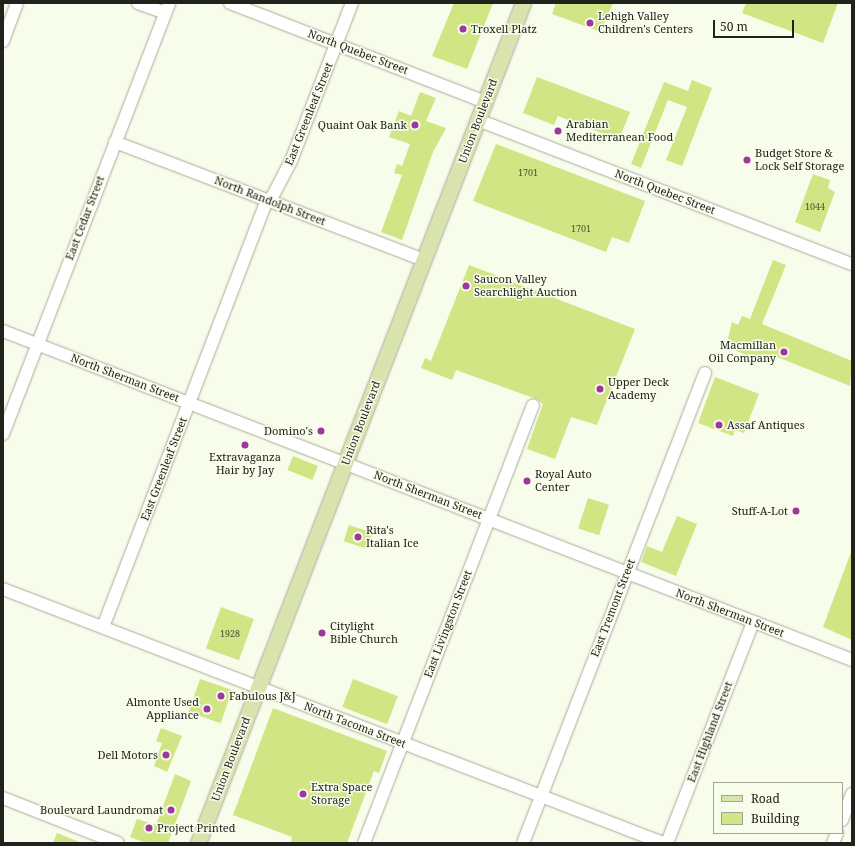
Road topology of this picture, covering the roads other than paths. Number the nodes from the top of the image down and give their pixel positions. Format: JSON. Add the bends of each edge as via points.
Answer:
{"nodes":[{"id":1,"x":18,"y":3,"type":"edge"},
{"id":2,"x":138,"y":3,"type":"edge"},
{"id":3,"x":230,"y":3,"type":"edge"},
{"id":4,"x":352,"y":3,"type":"edge"},
{"id":5,"x":523,"y":3,"type":"edge"},
{"id":6,"x":167,"y":8,"type":"edge"},
{"id":7,"x":3,"y":41,"type":"edge"},
{"id":8,"x":336,"y":44,"type":"junction"},
{"id":9,"x":485,"y":102,"type":"junction"},
{"id":10,"x":478,"y":120,"type":"junction"},
{"id":11,"x":115,"y":142,"type":"junction"},
{"id":12,"x":269,"y":200,"type":"junction"},
{"id":13,"x":424,"y":260,"type":"junction"},
{"id":14,"x":852,"y":264,"type":"edge"},
{"id":15,"x":3,"y":331,"type":"edge"},
{"id":16,"x":36,"y":344,"type":"junction"},
{"id":17,"x":705,"y":373,"type":"dead end"},
{"id":18,"x":190,"y":403,"type":"junction"},
{"id":19,"x":533,"y":406,"type":"dead end"},
{"id":20,"x":3,"y":434,"type":"edge"},
{"id":21,"x":345,"y":464,"type":"junction"},
{"id":22,"x":488,"y":519,"type":"junction"},
{"id":23,"x":626,"y":573,"type":"junction"},
{"id":24,"x":3,"y":588,"type":"edge"},
{"id":25,"x":753,"y":622,"type":"junction"},
{"id":26,"x":103,"y":627,"type":"junction"},
{"id":27,"x":852,"y":660,"type":"edge"},
{"id":28,"x":259,"y":688,"type":"junction"},
{"id":29,"x":402,"y":743,"type":"junction"},
{"id":30,"x":852,"y":794,"type":"edge"},
{"id":31,"x":541,"y":796,"type":"junction"},
{"id":32,"x":3,"y":798,"type":"edge"},
{"id":33,"x":843,"y":817,"type":"edge"},
{"id":34,"x":118,"y":843,"type":"edge"},
{"id":35,"x":198,"y":843,"type":"edge"},
{"id":36,"x":364,"y":843,"type":"edge"},
{"id":37,"x":523,"y":843,"type":"edge"},
{"id":38,"x":663,"y":843,"type":"edge"},
{"id":39,"x":667,"y":843,"type":"edge"}],
"edges":[{"from":1,"to":7,"type":"street"},
{"from":2,"to":6,"type":"street"},
{"from":3,"to":8,"type":"street","name":"North Quebec Street"},
{"from":4,"to":8,"type":"street","name":"East Greenleaf Street"},
{"from":5,"to":9,"type":"main road","name":"Union Boulevard"},
{"from":6,"to":11,"type":"street","name":"East Cedar Street"},
{"from":8,"to":9,"type":"street","name":"North Quebec Street"},
{"from":8,"to":12,"type":"street","name":"East Greenleaf Street","via":[[291,161]]},
{"from":9,"to":10,"type":"main road","name":"Union Boulevard"},
{"from":10,"to":13,"type":"main road","name":"Union Boulevard"},
{"from":10,"to":14,"type":"street","name":"North Quebec Street"},
{"from":11,"to":12,"type":"street","name":"North Randolph Street"},
{"from":11,"to":16,"type":"street","name":"East Cedar Street"},
{"from":12,"to":13,"type":"street","name":"North Randolph Street"},
{"from":12,"to":18,"type":"street","name":"East Greenleaf Street"},
{"from":13,"to":21,"type":"main road","name":"Union Boulevard"},
{"from":15,"to":16,"type":"street","name":"North Sherman Street"},
{"from":16,"to":18,"type":"street","name":"North Sherman Street"},
{"from":16,"to":20,"type":"street","name":"East Cedar Street"},
{"from":17,"to":23,"type":"street","name":"East Tremont Street"},
{"from":18,"to":21,"type":"street","name":"North Sherman Street"},
{"from":18,"to":26,"type":"street","name":"East Greenleaf Street"},
{"from":19,"to":22,"type":"street","name":"East Livingston Street"},
{"from":21,"to":22,"type":"street","name":"North Sherman Street"},
{"from":21,"to":28,"type":"main road","name":"Union Boulevard"},
{"from":22,"to":23,"type":"street","name":"North Sherman Street"},
{"from":22,"to":29,"type":"street","name":"East Livingston Street"},
{"from":23,"to":25,"type":"street","name":"North Sherman Street"},
{"from":23,"to":31,"type":"street","name":"East Tremont Street"},
{"from":24,"to":26,"type":"street","name":"North Tacoma Street"},
{"from":25,"to":27,"type":"street","name":"North Sherman Street"},
{"from":25,"to":39,"type":"street","name":"East Highland Street"},
{"from":26,"to":28,"type":"street","name":"North Tacoma Street"},
{"from":28,"to":29,"type":"street","name":"North Tacoma Street"},
{"from":28,"to":35,"type":"main road","name":"Union Boulevard"},
{"from":29,"to":31,"type":"street","name":"North Tacoma Street"},
{"from":29,"to":36,"type":"street","name":"East Livingston Street"},
{"from":30,"to":33,"type":"street"},
{"from":31,"to":37,"type":"street","name":"East Tremont Street"},
{"from":31,"to":38,"type":"street","name":"North Tacoma Street"},
{"from":32,"to":34,"type":"street"}]}
